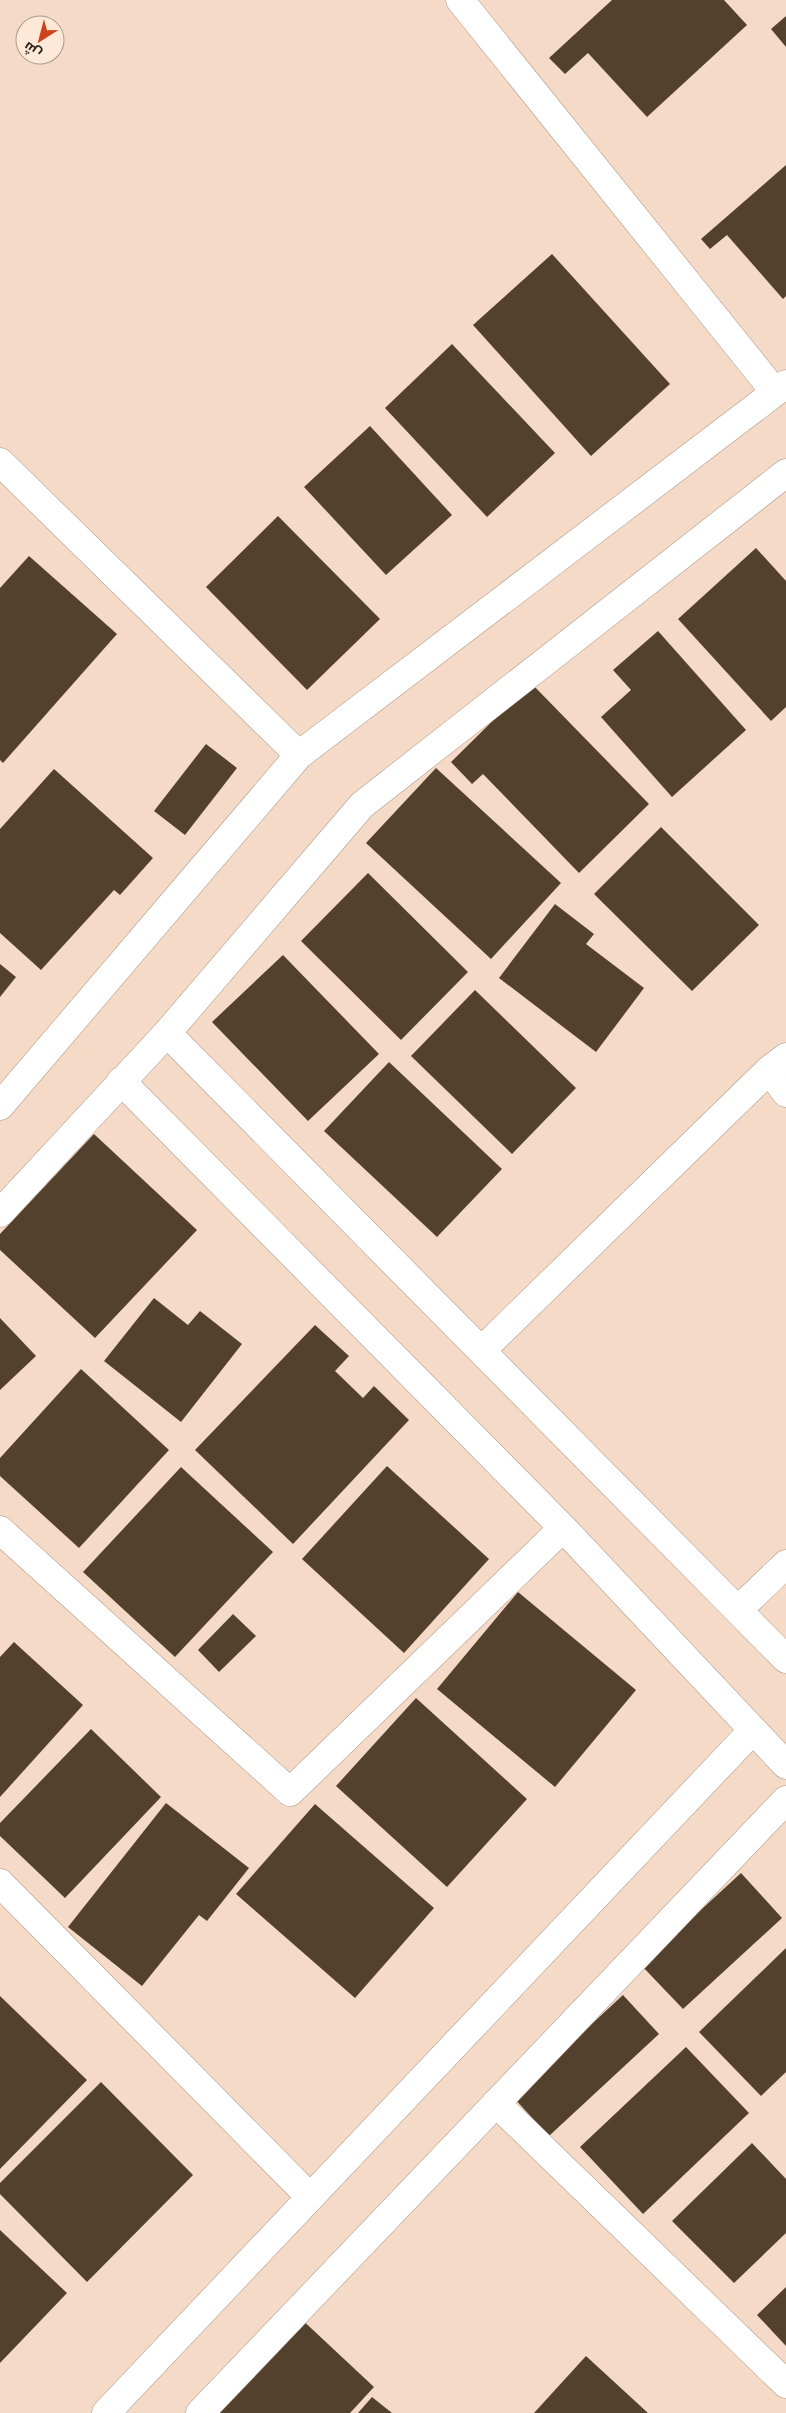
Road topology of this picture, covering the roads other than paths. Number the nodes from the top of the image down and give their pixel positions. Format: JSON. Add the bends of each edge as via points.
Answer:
{"nodes":[{"id":1,"x":460,"y":0,"type":"edge"},
{"id":2,"x":780,"y":388,"type":"edge"},
{"id":3,"x":0,"y":462,"type":"edge"},
{"id":4,"x":786,"y":473,"type":"edge"},
{"id":5,"x":299,"y":754,"type":"junction"},
{"id":6,"x":166,"y":1033,"type":"junction"},
{"id":7,"x":778,"y":1064,"type":"edge"},
{"id":8,"x":121,"y":1081,"type":"junction"},
{"id":9,"x":786,"y":1093,"type":"edge"},
{"id":10,"x":0,"y":1106,"type":"edge"},
{"id":11,"x":0,"y":1213,"type":"edge"},
{"id":12,"x":482,"y":1350,"type":"junction"},
{"id":13,"x":563,"y":1528,"type":"junction"},
{"id":14,"x":0,"y":1530,"type":"edge"},
{"id":15,"x":786,"y":1564,"type":"edge"},
{"id":16,"x":738,"y":1610,"type":"junction"},
{"id":17,"x":786,"y":1659,"type":"edge"},
{"id":18,"x":753,"y":1730,"type":"junction"},
{"id":19,"x":786,"y":1764,"type":"edge"},
{"id":20,"x":786,"y":1800,"type":"edge"},
{"id":21,"x":0,"y":1883,"type":"edge"},
{"id":22,"x":496,"y":2104,"type":"junction"},
{"id":23,"x":310,"y":2197,"type":"junction"},
{"id":24,"x":786,"y":2384,"type":"edge"},
{"id":25,"x":106,"y":2413,"type":"edge"},
{"id":26,"x":200,"y":2413,"type":"edge"}],
"edges":[{"from":1,"to":2,"type":"street"},
{"from":2,"to":5,"type":"street"},
{"from":3,"to":5,"type":"street"},
{"from":4,"to":6,"type":"street","via":[[362,805]]},
{"from":5,"to":10,"type":"street"},
{"from":6,"to":8,"type":"street"},
{"from":6,"to":12,"type":"street"},
{"from":7,"to":9,"type":"street"},
{"from":7,"to":12,"type":"street"},
{"from":8,"to":11,"type":"street"},
{"from":8,"to":13,"type":"street"},
{"from":12,"to":16,"type":"street"},
{"from":13,"to":14,"type":"street","via":[[290,1792]]},
{"from":13,"to":18,"type":"street"},
{"from":15,"to":16,"type":"street"},
{"from":16,"to":17,"type":"street"},
{"from":18,"to":19,"type":"street"},
{"from":18,"to":23,"type":"street"},
{"from":20,"to":22,"type":"street"},
{"from":21,"to":23,"type":"street"},
{"from":22,"to":24,"type":"street"},
{"from":22,"to":26,"type":"street"},
{"from":23,"to":25,"type":"street"}]}
